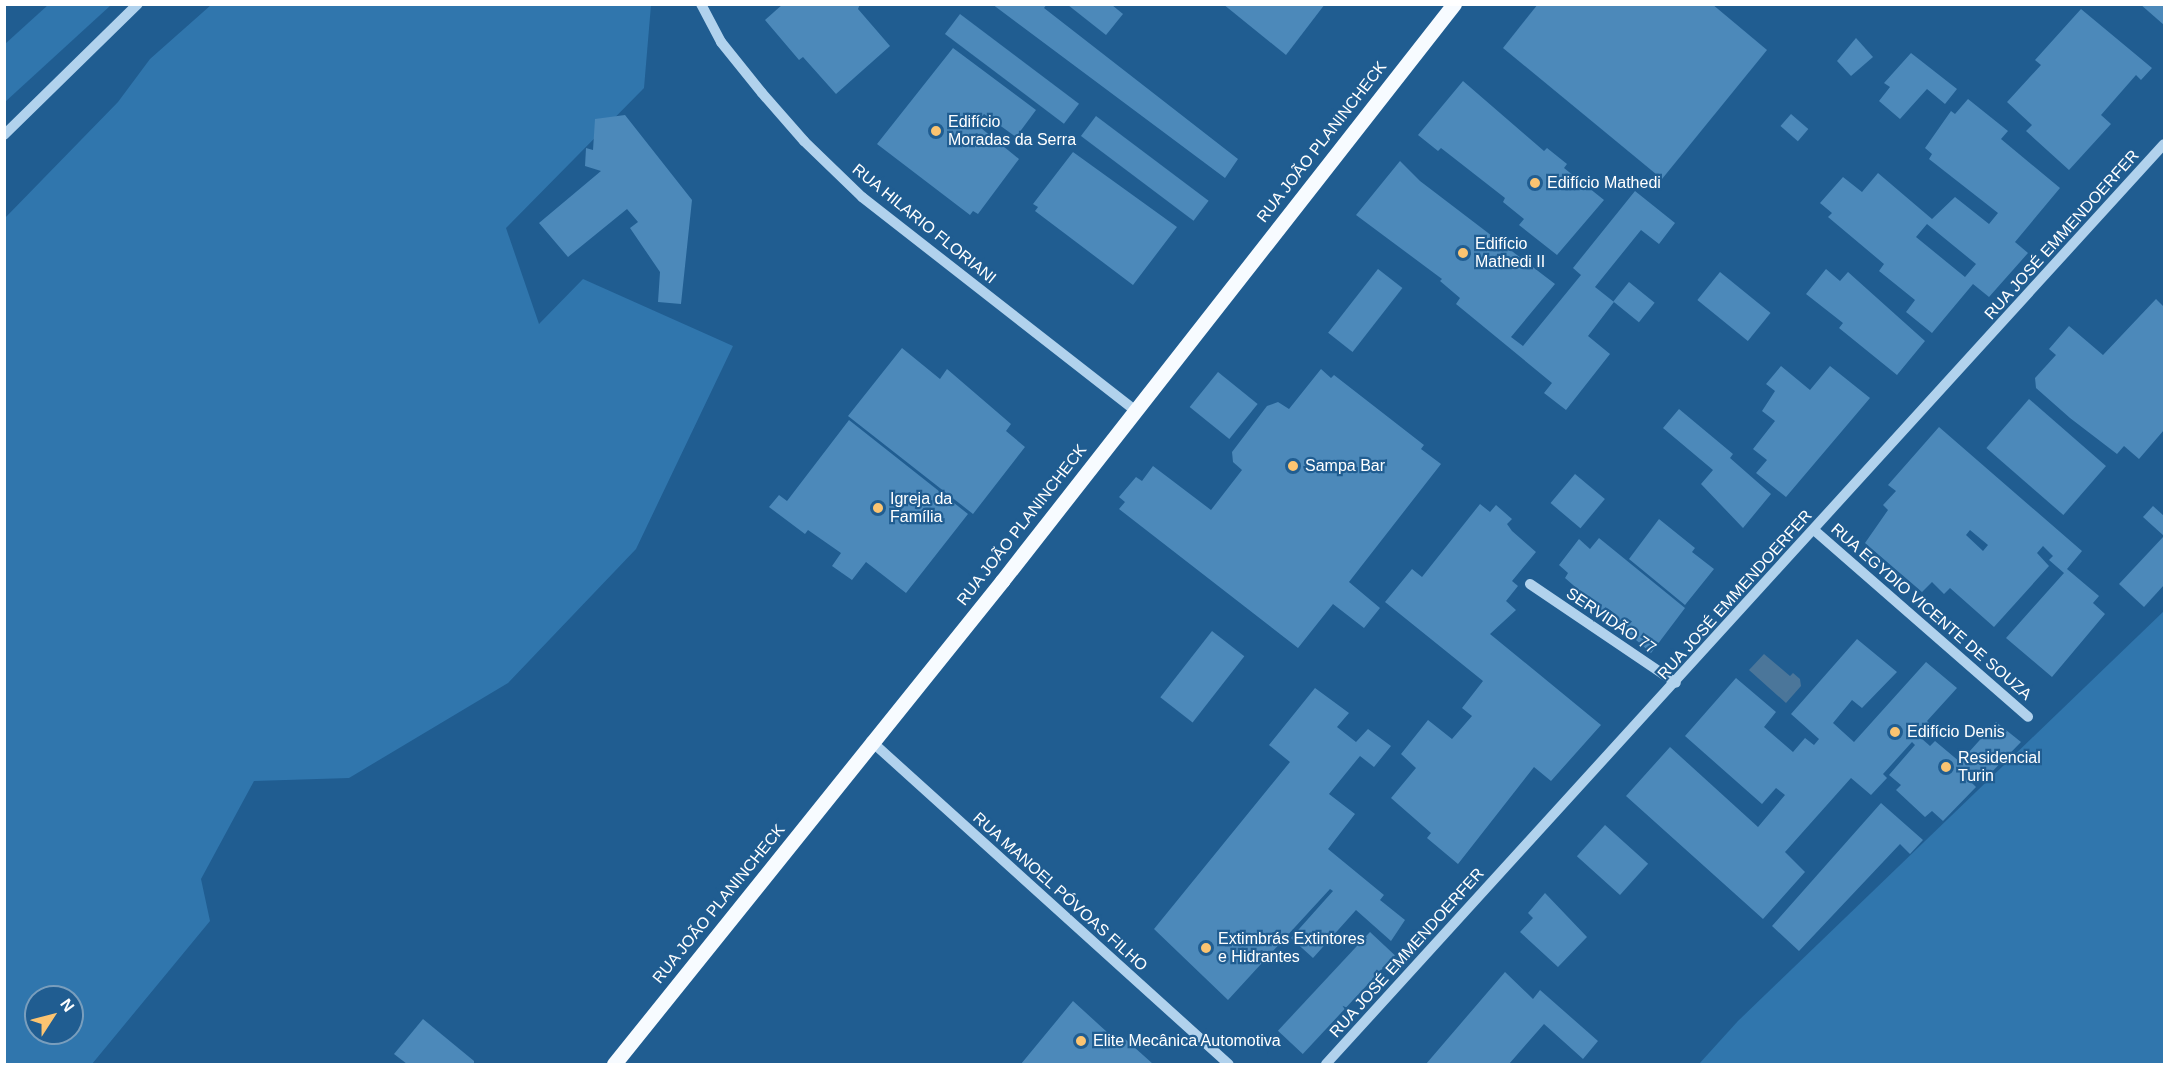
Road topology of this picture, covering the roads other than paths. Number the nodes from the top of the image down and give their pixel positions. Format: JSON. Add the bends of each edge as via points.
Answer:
{"nodes":[{"id":1,"x":138,"y":4,"type":"edge"},
{"id":2,"x":701,"y":4,"type":"edge"},
{"id":3,"x":1454,"y":4,"type":"edge"},
{"id":4,"x":4,"y":135,"type":"edge"},
{"id":5,"x":2164,"y":144,"type":"edge"},
{"id":6,"x":1135,"y":410,"type":"junction"},
{"id":7,"x":1814,"y":530,"type":"junction"},
{"id":8,"x":1530,"y":584,"type":"dead end"},
{"id":9,"x":1676,"y":683,"type":"junction"},
{"id":10,"x":2028,"y":717,"type":"dead end"},
{"id":11,"x":871,"y":741,"type":"junction"},
{"id":12,"x":614,"y":1065,"type":"edge"},
{"id":13,"x":1229,"y":1065,"type":"edge"},
{"id":14,"x":1326,"y":1065,"type":"edge"}],
"edges":[{"from":1,"to":4,"type":"street"},
{"from":2,"to":6,"type":"street","name":"RUA HILARIO FLORIANI","via":[[721,42],[762,93],[804,141],[862,196]]},
{"from":3,"to":6,"type":"main road","name":"RUA JOÃO PLANINCHECK"},
{"from":5,"to":7,"type":"street","name":"RUA JOSÉ EMMENDOERFER"},
{"from":6,"to":11,"type":"main road","name":"RUA JOÃO PLANINCHECK"},
{"from":7,"to":9,"type":"street","name":"RUA JOSÉ EMMENDOERFER"},
{"from":7,"to":10,"type":"street","name":"RUA EGYDIO VICENTE DE SOUZA"},
{"from":8,"to":9,"type":"street","name":"SERVIDÃO 77"},
{"from":9,"to":14,"type":"street","name":"RUA JOSÉ EMMENDOERFER"},
{"from":11,"to":12,"type":"main road","name":"RUA JOÃO PLANINCHECK"},
{"from":11,"to":13,"type":"street","name":"RUA MANOEL PÓVOAS FILHO"}]}
